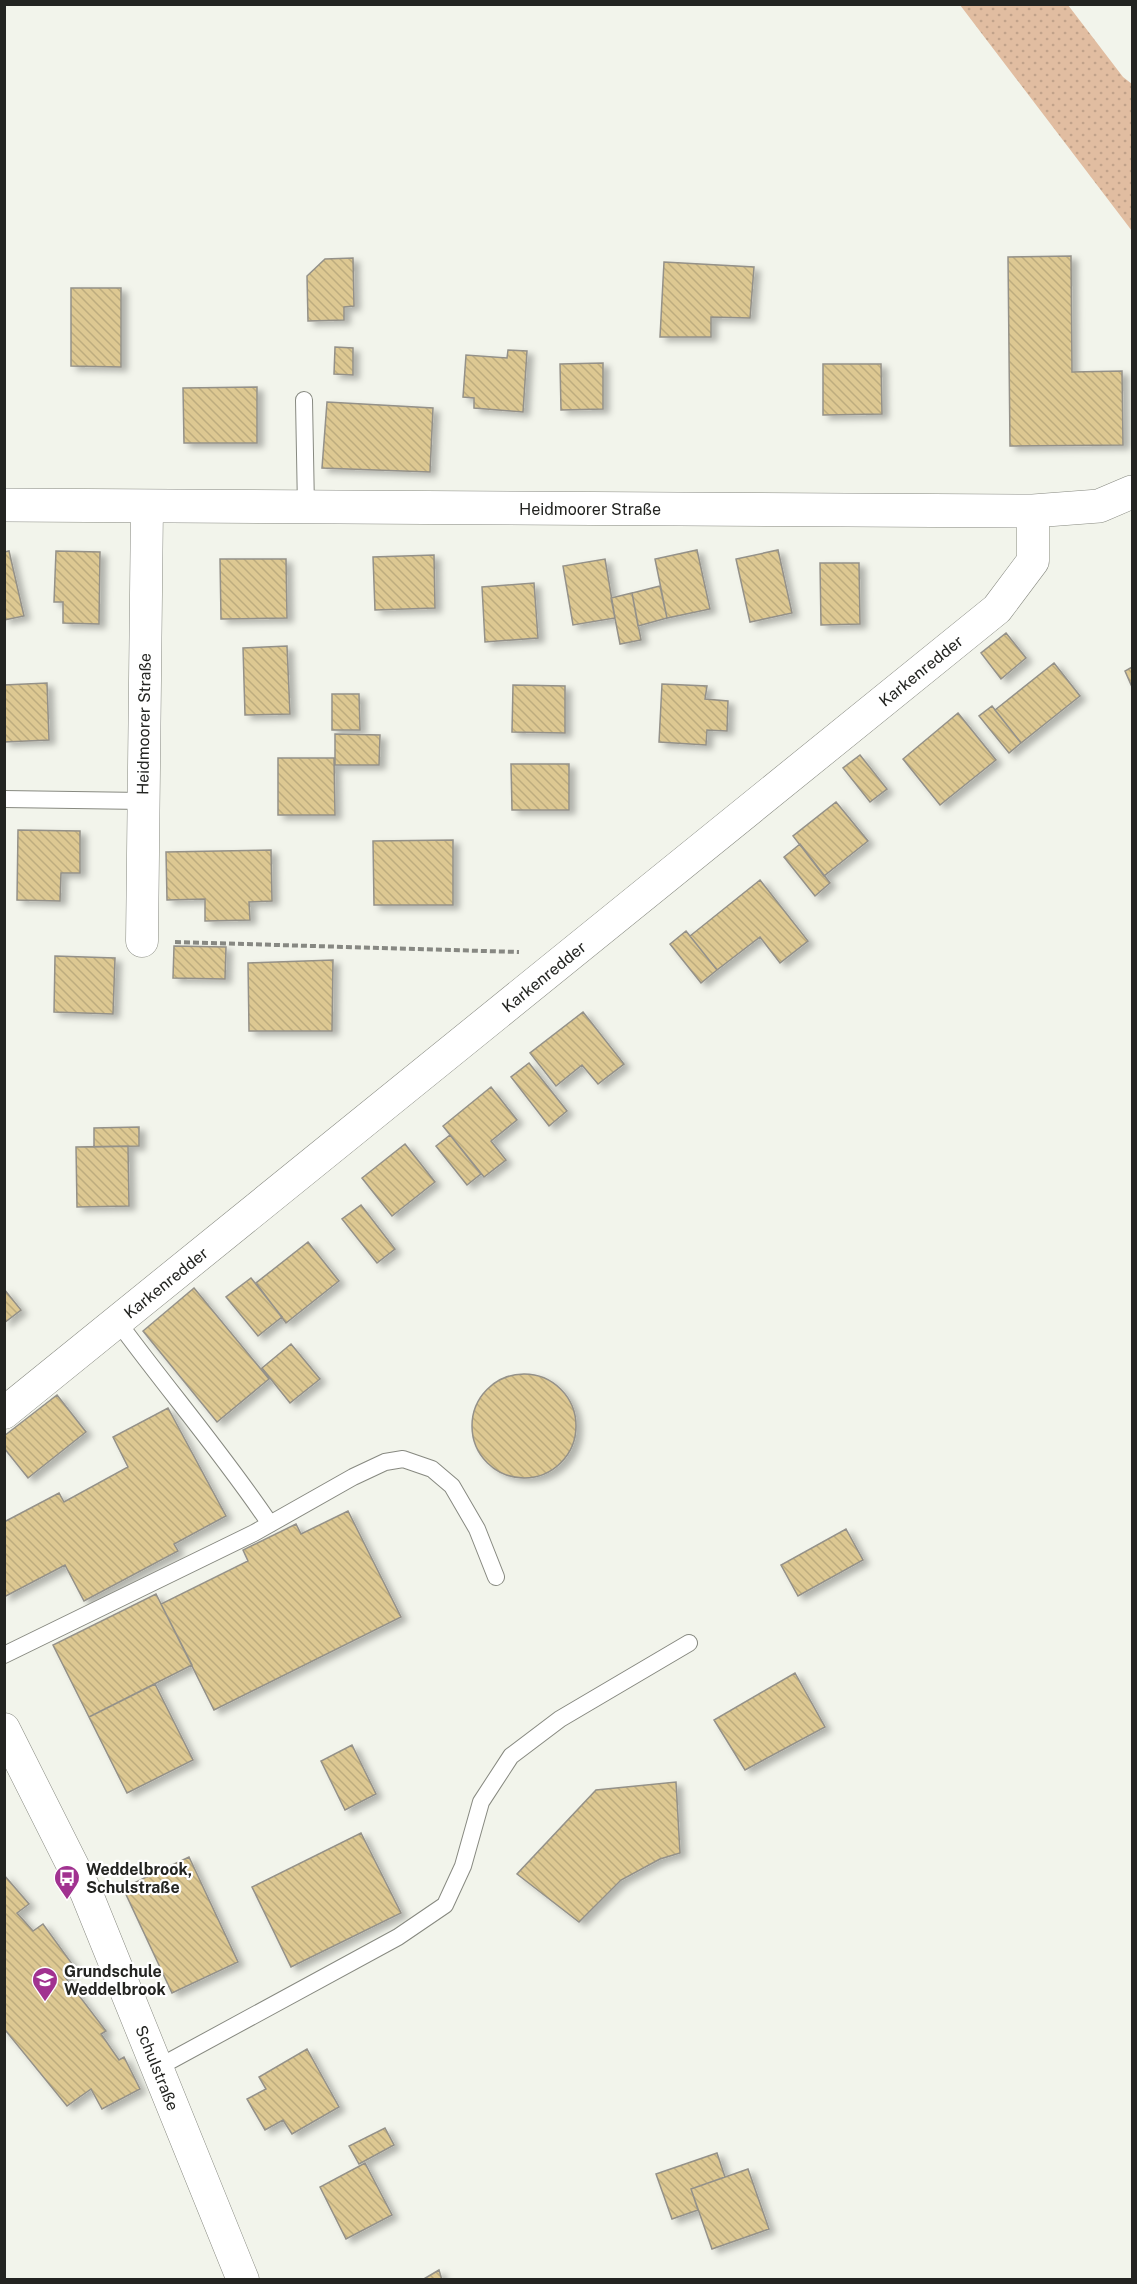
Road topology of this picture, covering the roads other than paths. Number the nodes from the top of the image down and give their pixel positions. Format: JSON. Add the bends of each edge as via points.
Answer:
{"nodes":[{"id":1,"x":304,"y":400,"type":"dead end"},
{"id":2,"x":1132,"y":492,"type":"edge"},
{"id":3,"x":4,"y":505,"type":"edge"},
{"id":4,"x":147,"y":507,"type":"junction"},
{"id":5,"x":306,"y":508,"type":"junction"},
{"id":6,"x":1034,"y":511,"type":"junction"},
{"id":7,"x":4,"y":799,"type":"edge"},
{"id":8,"x":143,"y":801,"type":"junction"},
{"id":9,"x":142,"y":941,"type":"road end"},
{"id":10,"x":118,"y":1322,"type":"junction"},
{"id":11,"x":4,"y":1413,"type":"edge"},
{"id":12,"x":270,"y":1524,"type":"junction"},
{"id":13,"x":496,"y":1577,"type":"dead end"},
{"id":14,"x":689,"y":1643,"type":"dead end"},
{"id":15,"x":4,"y":1655,"type":"edge"},
{"id":16,"x":4,"y":1729,"type":"edge"},
{"id":17,"x":157,"y":2068,"type":"junction"},
{"id":18,"x":243,"y":2280,"type":"edge"}],
"edges":[{"from":1,"to":5,"type":"lane"},
{"from":2,"to":6,"type":"street","name":"Heidmoorer Straße","via":[[1099,506]]},
{"from":3,"to":4,"type":"street","name":"Heidmoorer Straße"},
{"from":4,"to":5,"type":"street","name":"Heidmoorer Straße"},
{"from":4,"to":8,"type":"street","name":"Heidmoorer Straße"},
{"from":5,"to":6,"type":"street","name":"Heidmoorer Straße"},
{"from":6,"to":10,"type":"street","name":"Karkenredder","via":[[1033,561],[997,609]]},
{"from":7,"to":8,"type":"lane"},
{"from":8,"to":9,"type":"street","name":"Heidmoorer Straße"},
{"from":10,"to":11,"type":"street","name":"Karkenredder"},
{"from":10,"to":12,"type":"lane","via":[[213,1443]]},
{"from":12,"to":13,"type":"lane","via":[[353,1477],[385,1462],[403,1459],[432,1469],[452,1486],[477,1529]]},
{"from":12,"to":15,"type":"lane"},
{"from":14,"to":17,"type":"lane","via":[[560,1719],[511,1756],[481,1803],[463,1866],[445,1905],[398,1937]]},
{"from":16,"to":17,"type":"street","name":"Schulstraße","via":[[86,1892]]},
{"from":17,"to":18,"type":"street","name":"Schulstraße"}]}
